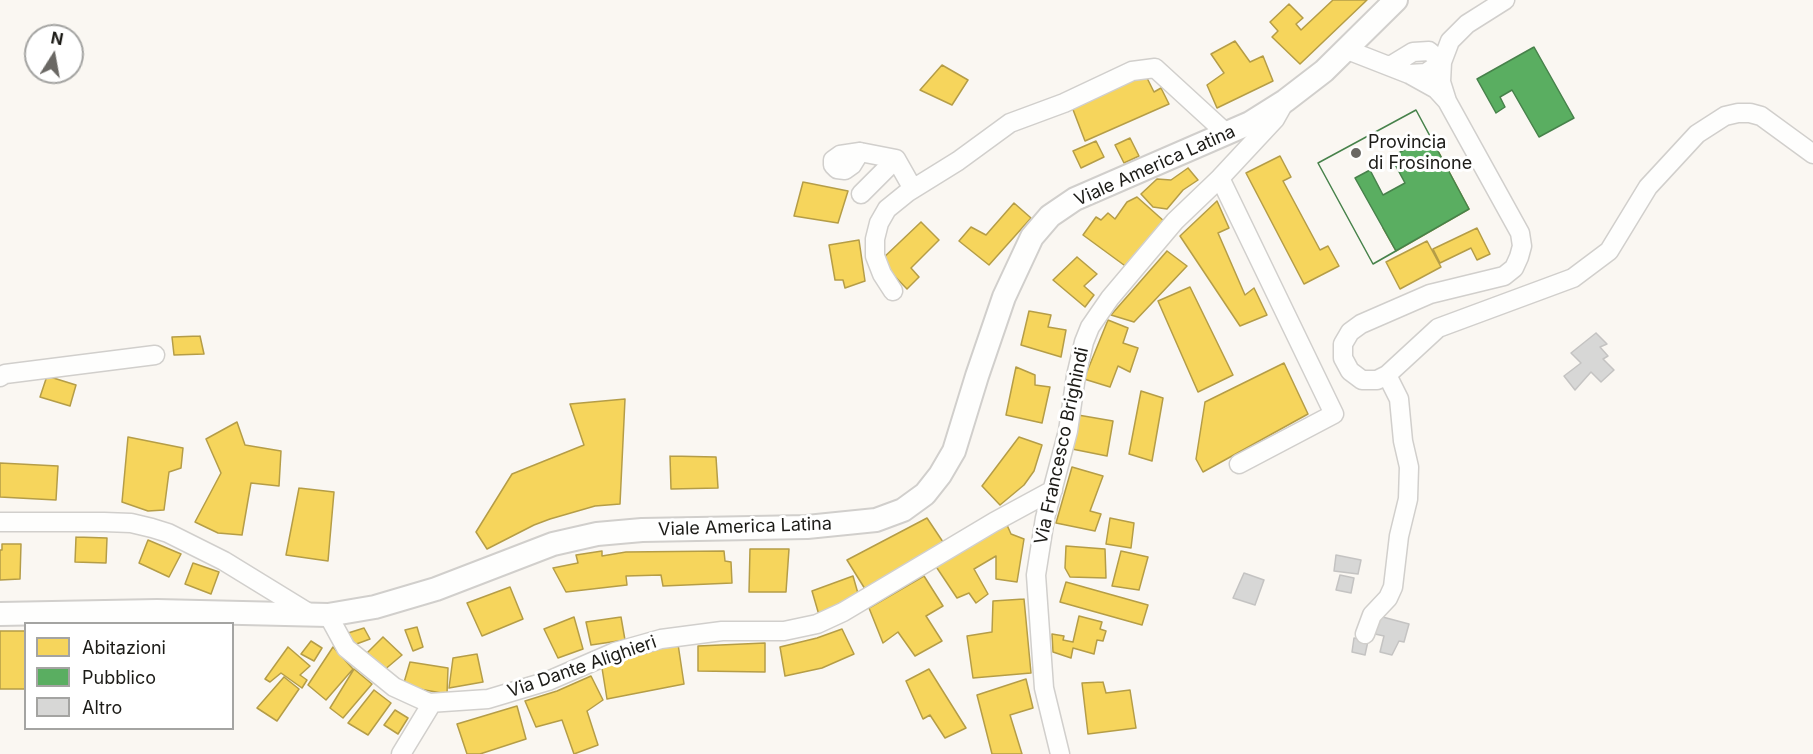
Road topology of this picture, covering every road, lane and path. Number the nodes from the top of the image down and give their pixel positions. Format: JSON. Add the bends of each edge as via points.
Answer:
{"nodes":[{"id":1,"x":1396,"y":0,"type":"edge"},
{"id":2,"x":1505,"y":0,"type":"edge"},
{"id":3,"x":1346,"y":50,"type":"junction"},
{"id":4,"x":1442,"y":62,"type":"junction"},
{"id":5,"x":1390,"y":66,"type":"junction"},
{"id":6,"x":1409,"y":74,"type":"junction"},
{"id":7,"x":1285,"y":101,"type":"junction"},
{"id":8,"x":1446,"y":101,"type":"junction"},
{"id":9,"x":1227,"y":134,"type":"junction"},
{"id":10,"x":860,"y":152,"type":"dead end"},
{"id":11,"x":1813,"y":154,"type":"edge"},
{"id":12,"x":896,"y":159,"type":"junction"},
{"id":13,"x":1220,"y":178,"type":"junction"},
{"id":14,"x":913,"y":189,"type":"junction"},
{"id":15,"x":861,"y":194,"type":"dead end"},
{"id":16,"x":893,"y":291,"type":"dead end"},
{"id":17,"x":155,"y":355,"type":"dead end"},
{"id":18,"x":1387,"y":375,"type":"junction"},
{"id":19,"x":0,"y":377,"type":"edge"},
{"id":20,"x":1239,"y":464,"type":"dead end"},
{"id":21,"x":1053,"y":490,"type":"junction"},
{"id":22,"x":0,"y":522,"type":"edge"},
{"id":23,"x":0,"y":614,"type":"edge"},
{"id":24,"x":320,"y":615,"type":"junction"},
{"id":25,"x":1365,"y":634,"type":"dead end"},
{"id":26,"x":432,"y":703,"type":"junction"},
{"id":27,"x":401,"y":754,"type":"edge"},
{"id":28,"x":1060,"y":754,"type":"edge"}],
"edges":[{"from":1,"to":3,"type":"main road","name":"Viale America Latina"},
{"from":2,"to":4,"type":"street","via":[[1455,35]]},
{"from":3,"to":5,"type":"street"},
{"from":3,"to":7,"type":"main road","name":"Viale America Latina"},
{"from":4,"to":5,"type":"street","via":[[1429,51],[1413,52]]},
{"from":4,"to":6,"type":"street","via":[[1426,73]]},
{"from":4,"to":8,"type":"street","via":[[1441,82]]},
{"from":5,"to":6,"type":"street"},
{"from":6,"to":8,"type":"street","via":[[1436,89]]},
{"from":7,"to":9,"type":"main road","name":"Viale America Latina"},
{"from":7,"to":13,"type":"street","name":"Via Francesco Brighindi","via":[[1275,119]]},
{"from":8,"to":18,"type":"street","via":[[1520,233],[1520,257],[1504,276],[1430,294],[1350,332],[1343,344],[1343,358],[1350,371],[1362,380]]},
{"from":9,"to":14,"type":"street","via":[[1155,68],[1132,71],[1010,123]]},
{"from":9,"to":24,"type":"main road","name":"Viale America Latina","via":[[1075,199],[1050,216],[1032,237],[1000,308],[954,451],[925,494],[903,510],[876,520],[807,526],[597,534],[553,544],[436,589],[375,607]]},
{"from":10,"to":12,"type":"street"},
{"from":11,"to":18,"type":"street","via":[[1761,116],[1725,116],[1697,134],[1648,188],[1609,251],[1573,278],[1438,328]]},
{"from":12,"to":14,"type":"street"},
{"from":12,"to":15,"type":"street"},
{"from":13,"to":20,"type":"street","via":[[1334,414]]},
{"from":13,"to":21,"type":"street","name":"Via Francesco Brighindi","via":[[1168,230],[1090,327]]},
{"from":14,"to":16,"type":"street","via":[[887,209],[875,239],[875,256]]},
{"from":17,"to":19,"type":"street"},
{"from":18,"to":25,"type":"street","via":[[1398,399],[1409,467],[1408,499],[1393,587],[1372,615]]},
{"from":21,"to":26,"type":"street","name":"Via Dante Alighieri","via":[[816,624],[784,631],[722,631],[661,639],[488,699]]},
{"from":21,"to":28,"type":"street","name":"Via Francesco Brighindi","via":[[1036,575],[1044,688]]},
{"from":22,"to":24,"type":"street","via":[[131,523],[152,528],[224,561]]},
{"from":23,"to":24,"type":"main road","name":"Viale America Latina","via":[[158,610]]},
{"from":24,"to":26,"type":"street","name":"Via Dante Alighieri","via":[[346,648],[394,687]]},
{"from":26,"to":27,"type":"street"}]}
